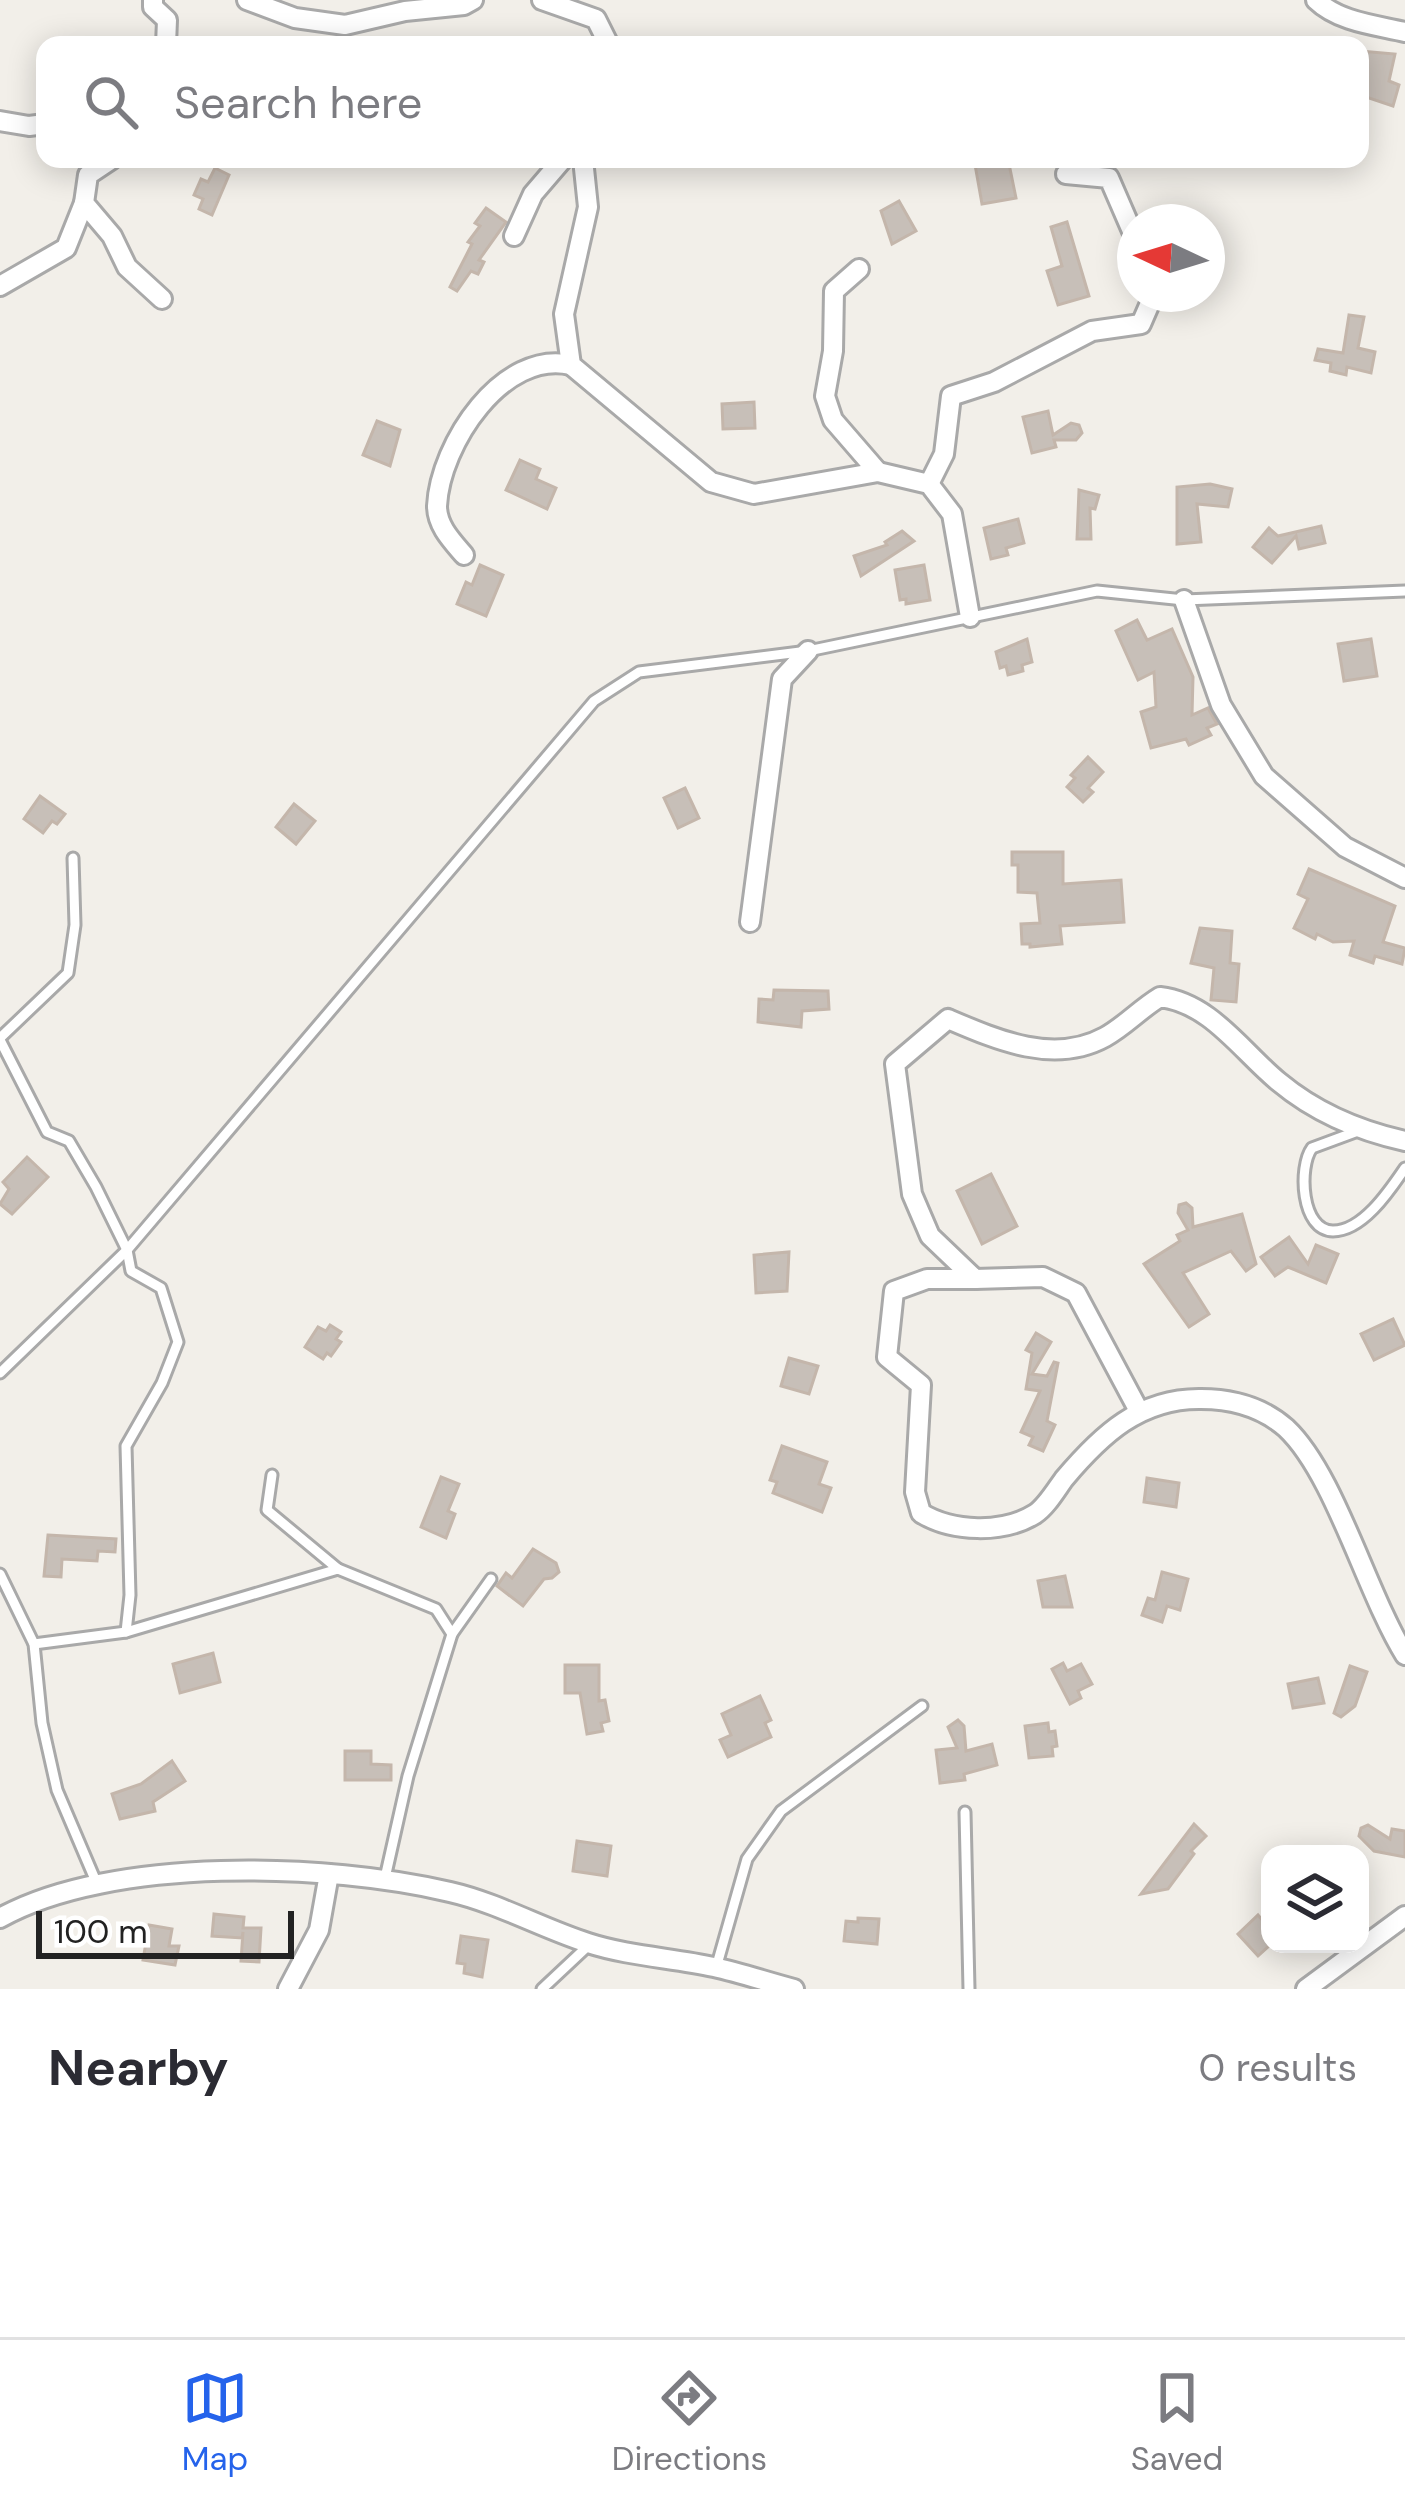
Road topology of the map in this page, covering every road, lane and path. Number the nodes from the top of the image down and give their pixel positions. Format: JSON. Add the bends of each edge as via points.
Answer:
{"nodes":[{"id":1,"x":153,"y":0,"type":"edge"},
{"id":2,"x":247,"y":0,"type":"edge"},
{"id":3,"x":473,"y":0,"type":"edge"},
{"id":4,"x":542,"y":0,"type":"edge"},
{"id":5,"x":606,"y":0,"type":"edge"},
{"id":6,"x":1316,"y":0,"type":"edge"},
{"id":7,"x":596,"y":19,"type":"junction"},
{"id":8,"x":1405,"y":32,"type":"edge"},
{"id":9,"x":166,"y":36,"type":"edge"},
{"id":10,"x":604,"y":36,"type":"edge"},
{"id":11,"x":0,"y":121,"type":"edge"},
{"id":12,"x":36,"y":125,"type":"edge"},
{"id":13,"x":98,"y":168,"type":"edge"},
{"id":14,"x":555,"y":168,"type":"edge"},
{"id":15,"x":585,"y":168,"type":"edge"},
{"id":16,"x":1066,"y":174,"type":"dead end"},
{"id":17,"x":85,"y":203,"type":"junction"},
{"id":18,"x":1120,"y":204,"type":"edge"},
{"id":19,"x":514,"y":236,"type":"dead end"},
{"id":20,"x":859,"y":269,"type":"dead end"},
{"id":21,"x":0,"y":286,"type":"edge"},
{"id":22,"x":162,"y":299,"type":"dead end"},
{"id":23,"x":1146,"y":312,"type":"edge"},
{"id":24,"x":572,"y":364,"type":"junction"},
{"id":25,"x":878,"y":472,"type":"junction"},
{"id":26,"x":929,"y":484,"type":"junction"},
{"id":27,"x":464,"y":555,"type":"dead end"},
{"id":28,"x":1405,"y":591,"type":"edge"},
{"id":29,"x":1184,"y":600,"type":"junction"},
{"id":30,"x":970,"y":617,"type":"junction"},
{"id":31,"x":808,"y":652,"type":"junction"},
{"id":32,"x":73,"y":858,"type":"dead end"},
{"id":33,"x":1405,"y":878,"type":"edge"},
{"id":34,"x":750,"y":922,"type":"dead end"},
{"id":35,"x":0,"y":1039,"type":"edge"},
{"id":36,"x":1363,"y":1130,"type":"junction"},
{"id":37,"x":1405,"y":1141,"type":"edge"},
{"id":38,"x":1405,"y":1168,"type":"edge"},
{"id":39,"x":128,"y":1250,"type":"junction"},
{"id":40,"x":975,"y":1280,"type":"junction"},
{"id":41,"x":0,"y":1373,"type":"edge"},
{"id":42,"x":1139,"y":1411,"type":"junction"},
{"id":43,"x":272,"y":1475,"type":"dead end"},
{"id":44,"x":338,"y":1569,"type":"junction"},
{"id":45,"x":0,"y":1574,"type":"edge"},
{"id":46,"x":491,"y":1579,"type":"dead end"},
{"id":47,"x":126,"y":1632,"type":"junction"},
{"id":48,"x":452,"y":1634,"type":"junction"},
{"id":49,"x":34,"y":1644,"type":"junction"},
{"id":50,"x":1405,"y":1655,"type":"edge"},
{"id":51,"x":922,"y":1706,"type":"dead end"},
{"id":52,"x":964,"y":1812,"type":"dead end"},
{"id":53,"x":328,"y":1874,"type":"junction"},
{"id":54,"x":384,"y":1881,"type":"junction"},
{"id":55,"x":97,"y":1884,"type":"junction"},
{"id":56,"x":1405,"y":1916,"type":"edge"},
{"id":57,"x":0,"y":1918,"type":"edge"},
{"id":58,"x":590,"y":1944,"type":"junction"},
{"id":59,"x":716,"y":1968,"type":"junction"},
{"id":60,"x":287,"y":1989,"type":"edge"},
{"id":61,"x":542,"y":1989,"type":"edge"},
{"id":62,"x":794,"y":1989,"type":"edge"},
{"id":63,"x":969,"y":1989,"type":"edge"},
{"id":64,"x":1306,"y":1989,"type":"edge"}],
"edges":[{"from":1,"to":9,"type":"street","via":[[167,20]]},
{"from":2,"to":3,"type":"street","via":[[345,25]]},
{"from":4,"to":7,"type":"street"},
{"from":5,"to":7,"type":"street"},
{"from":6,"to":8,"type":"street","via":[[1359,22]]},
{"from":7,"to":10,"type":"street"},
{"from":11,"to":12,"type":"street"},
{"from":13,"to":17,"type":"street","via":[[88,175]]},
{"from":14,"to":19,"type":"street"},
{"from":15,"to":24,"type":"street","via":[[589,207],[564,314]]},
{"from":16,"to":18,"type":"street","via":[[1108,178]]},
{"from":17,"to":21,"type":"street","via":[[66,248]]},
{"from":17,"to":22,"type":"street","via":[[128,267]]},
{"from":20,"to":25,"type":"street","via":[[834,291],[825,396],[833,420]]},
{"from":23,"to":26,"type":"street","via":[[1141,324],[1092,331],[951,396],[944,454]]},
{"from":24,"to":25,"type":"street","via":[[711,482],[754,494]]},
{"from":24,"to":27,"type":"street","via":[[549,360],[509,379],[468,418],[437,508]]},
{"from":25,"to":26,"type":"street"},
{"from":26,"to":30,"type":"street","via":[[952,514]]},
{"from":28,"to":29,"type":"lane"},
{"from":29,"to":30,"type":"lane","via":[[1096,591]]},
{"from":29,"to":33,"type":"street","via":[[1221,705],[1264,776],[1345,847]]},
{"from":30,"to":31,"type":"lane"},
{"from":31,"to":34,"type":"street","via":[[782,679]]},
{"from":31,"to":39,"type":"lane","via":[[639,672],[594,701]]},
{"from":32,"to":35,"type":"lane","via":[[68,973]]},
{"from":35,"to":39,"type":"lane","via":[[47,1132],[69,1142]]},
{"from":36,"to":37,"type":"street"},
{"from":36,"to":38,"type":"lane","via":[[1306,1157],[1307,1202],[1325,1230],[1356,1222]]},
{"from":36,"to":40,"type":"street","via":[[1280,1083],[1219,1025],[1178,1000],[1160,998],[1104,1038],[1057,1050],[1008,1045],[948,1019],[895,1064],[912,1194],[930,1236]]},
{"from":39,"to":41,"type":"lane"},
{"from":39,"to":47,"type":"lane","via":[[131,1271],[161,1288],[178,1342],[126,1446]]},
{"from":40,"to":42,"type":"street","via":[[1042,1276],[1076,1293]]},
{"from":40,"to":42,"type":"street","via":[[927,1279],[894,1291],[887,1357],[921,1385],[914,1492],[921,1513],[940,1525],[991,1528],[1036,1514],[1096,1441]]},
{"from":42,"to":50,"type":"street","via":[[1232,1400],[1283,1426],[1306,1451]]},
{"from":43,"to":44,"type":"lane","via":[[267,1510]]},
{"from":44,"to":47,"type":"lane"},
{"from":44,"to":48,"type":"lane","via":[[436,1609]]},
{"from":45,"to":49,"type":"lane"},
{"from":46,"to":48,"type":"lane"},
{"from":47,"to":49,"type":"lane"},
{"from":48,"to":54,"type":"lane"},
{"from":49,"to":55,"type":"lane","via":[[57,1790]]},
{"from":51,"to":59,"type":"lane","via":[[782,1811],[747,1859]]},
{"from":52,"to":63,"type":"lane"},
{"from":53,"to":54,"type":"street"},
{"from":53,"to":55,"type":"street","via":[[243,1868]]},
{"from":53,"to":60,"type":"street","via":[[320,1930]]},
{"from":54,"to":58,"type":"street","via":[[490,1903]]},
{"from":55,"to":57,"type":"street","via":[[27,1902]]},
{"from":56,"to":64,"type":"street"},
{"from":58,"to":59,"type":"street"},
{"from":58,"to":61,"type":"lane"},
{"from":59,"to":62,"type":"street"}]}
